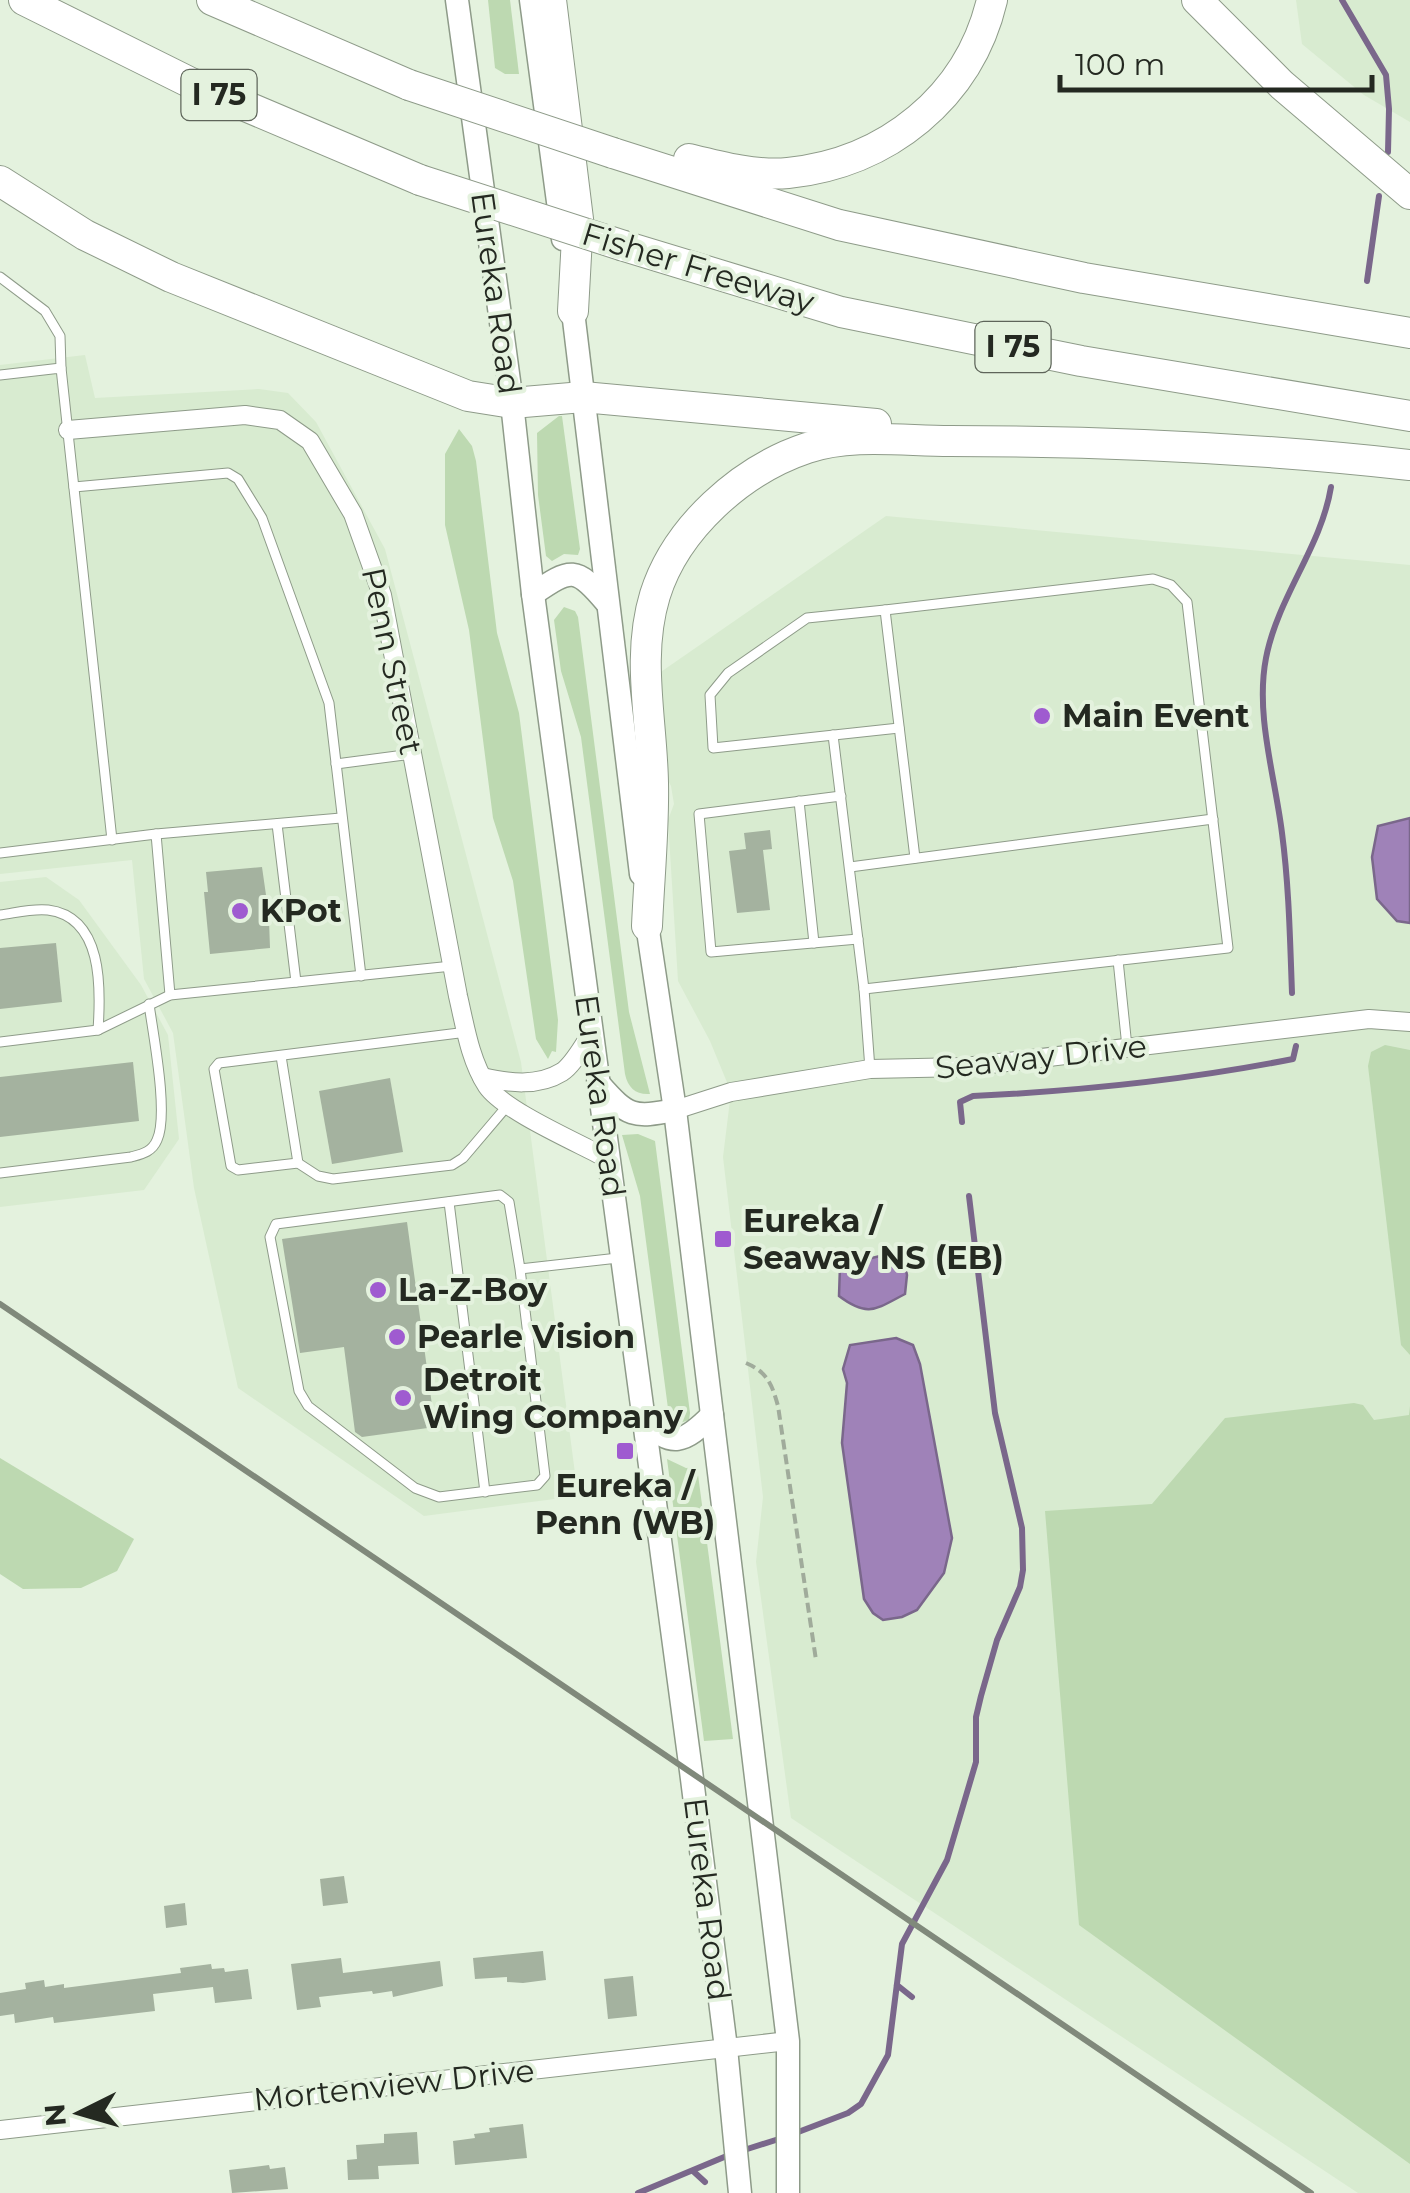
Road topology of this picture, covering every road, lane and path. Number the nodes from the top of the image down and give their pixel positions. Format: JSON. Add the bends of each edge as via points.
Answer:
{"nodes":[{"id":1,"x":24,"y":0,"type":"edge"},
{"id":2,"x":212,"y":0,"type":"edge"},
{"id":3,"x":458,"y":0,"type":"edge"},
{"id":4,"x":531,"y":0,"type":"edge"},
{"id":5,"x":551,"y":0,"type":"edge"},
{"id":6,"x":992,"y":0,"type":"edge"},
{"id":7,"x":1198,"y":0,"type":"edge"},
{"id":8,"x":613,"y":152,"type":"junction"},
{"id":9,"x":0,"y":181,"type":"edge"},
{"id":10,"x":1410,"y":194,"type":"edge"},
{"id":11,"x":0,"y":277,"type":"edge"},
{"id":12,"x":573,"y":311,"type":"junction"},
{"id":13,"x":1410,"y":333,"type":"edge"},
{"id":14,"x":61,"y":368,"type":"junction"},
{"id":15,"x":0,"y":375,"type":"edge"},
{"id":16,"x":584,"y":397,"type":"junction"},
{"id":17,"x":512,"y":403,"type":"junction"},
{"id":18,"x":1410,"y":416,"type":"edge"},
{"id":19,"x":68,"y":430,"type":"junction"},
{"id":20,"x":1050,"y":441,"type":"junction"},
{"id":21,"x":1410,"y":465,"type":"edge"},
{"id":22,"x":74,"y":488,"type":"junction"},
{"id":23,"x":533,"y":594,"type":"junction"},
{"id":24,"x":606,"y":602,"type":"junction"},
{"id":25,"x":885,"y":610,"type":"junction"},
{"id":26,"x":899,"y":728,"type":"junction"},
{"id":27,"x":834,"y":735,"type":"junction"},
{"id":28,"x":413,"y":754,"type":"junction"},
{"id":29,"x":336,"y":764,"type":"junction"},
{"id":30,"x":841,"y":796,"type":"junction"},
{"id":31,"x":799,"y":801,"type":"junction"},
{"id":32,"x":341,"y":818,"type":"junction"},
{"id":33,"x":1213,"y":819,"type":"junction"},
{"id":34,"x":277,"y":824,"type":"junction"},
{"id":35,"x":156,"y":834,"type":"junction"},
{"id":36,"x":112,"y":840,"type":"junction"},
{"id":37,"x":0,"y":854,"type":"edge"},
{"id":38,"x":914,"y":858,"type":"junction"},
{"id":39,"x":850,"y":867,"type":"junction"},
{"id":40,"x":0,"y":914,"type":"edge"},
{"id":41,"x":647,"y":926,"type":"junction"},
{"id":42,"x":858,"y":939,"type":"junction"},
{"id":43,"x":814,"y":943,"type":"junction"},
{"id":44,"x":1118,"y":960,"type":"junction"},
{"id":45,"x":452,"y":966,"type":"junction"},
{"id":46,"x":361,"y":976,"type":"junction"},
{"id":47,"x":296,"y":982,"type":"junction"},
{"id":48,"x":864,"y":989,"type":"junction"},
{"id":49,"x":170,"y":995,"type":"junction"},
{"id":50,"x":149,"y":1004,"type":"junction"},
{"id":51,"x":1410,"y":1022,"type":"edge"},
{"id":52,"x":98,"y":1030,"type":"junction"},
{"id":53,"x":466,"y":1032,"type":"junction"},
{"id":54,"x":592,"y":1033,"type":"junction"},
{"id":55,"x":0,"y":1042,"type":"edge"},
{"id":56,"x":1127,"y":1049,"type":"junction"},
{"id":57,"x":281,"y":1056,"type":"junction"},
{"id":58,"x":870,"y":1069,"type":"junction"},
{"id":59,"x":482,"y":1077,"type":"junction"},
{"id":60,"x":599,"y":1084,"type":"junction"},
{"id":61,"x":508,"y":1104,"type":"junction"},
{"id":62,"x":676,"y":1110,"type":"junction"},
{"id":63,"x":608,"y":1159,"type":"junction"},
{"id":64,"x":298,"y":1162,"type":"junction"},
{"id":65,"x":0,"y":1173,"type":"edge"},
{"id":66,"x":450,"y":1202,"type":"junction"},
{"id":67,"x":621,"y":1258,"type":"junction"},
{"id":68,"x":520,"y":1269,"type":"junction"},
{"id":69,"x":746,"y":1363,"type":"dead end"},
{"id":70,"x":712,"y":1415,"type":"junction"},
{"id":71,"x":642,"y":1419,"type":"junction"},
{"id":72,"x":485,"y":1492,"type":"junction"},
{"id":73,"x":816,"y":1660,"type":"dead end"},
{"id":74,"x":788,"y":2041,"type":"junction"},
{"id":75,"x":726,"y":2048,"type":"junction"},
{"id":76,"x":0,"y":2130,"type":"edge"},
{"id":77,"x":788,"y":2188,"type":"edge"},
{"id":78,"x":740,"y":2193,"type":"edge"}],
"edges":[{"from":1,"to":18,"type":"highway","name":"Fisher Freeway","number":"I 75","bridge":true,"via":[[191,84],[420,180],[841,312],[1081,361]]},
{"from":2,"to":8,"type":"highway","number":"I 75","bridge":true,"via":[[409,85]]},
{"from":3,"to":17,"type":"main road","name":"Eureka Road"},
{"from":4,"to":12,"type":"main road","name":"Eureka Road"},
{"from":5,"to":12,"type":"highway","via":[[578,219]]},
{"from":6,"to":8,"type":"highway","via":[[976,49],[944,96],[902,134],[866,153],[785,173],[727,168],[640,147]]},
{"from":7,"to":10,"type":"highway","via":[[1282,85]]},
{"from":8,"to":13,"type":"highway","number":"I 75","via":[[839,226],[1084,278]]},
{"from":9,"to":17,"type":"highway","via":[[85,235],[171,277],[433,384]]},
{"from":11,"to":14,"type":"lane","via":[[45,310],[60,336]]},
{"from":12,"to":16,"type":"main road","name":"Eureka Road"},
{"from":14,"to":15,"type":"lane"},
{"from":14,"to":19,"type":"lane"},
{"from":16,"to":17,"type":"highway"},
{"from":16,"to":20,"type":"highway"},
{"from":16,"to":24,"type":"main road","name":"Eureka Road"},
{"from":17,"to":23,"type":"main road","name":"Eureka Road"},
{"from":19,"to":22,"type":"lane"},
{"from":19,"to":28,"type":"street","name":"Penn Street","via":[[245,415],[280,420],[310,442],[353,514],[372,562]]},
{"from":20,"to":21,"type":"highway"},
{"from":20,"to":41,"type":"highway","via":[[858,440],[806,448],[731,491],[687,536],[668,561],[646,632],[653,784]]},
{"from":22,"to":29,"type":"lane","via":[[228,474],[238,479],[262,518],[310,642],[329,703]]},
{"from":22,"to":36,"type":"lane"},
{"from":23,"to":24,"type":"main road","via":[[556,578],[578,576]]},
{"from":23,"to":54,"type":"main road","name":"Eureka Road"},
{"from":24,"to":41,"type":"main road","name":"Eureka Road"},
{"from":25,"to":26,"type":"lane"},
{"from":25,"to":27,"type":"lane","via":[[807,618],[728,672],[710,695],[714,748]]},
{"from":25,"to":33,"type":"lane","via":[[1153,579],[1171,586],[1187,602]]},
{"from":26,"to":27,"type":"lane"},
{"from":26,"to":38,"type":"lane"},
{"from":27,"to":30,"type":"lane"},
{"from":28,"to":29,"type":"lane"},
{"from":28,"to":45,"type":"street","name":"Penn Street"},
{"from":29,"to":32,"type":"lane"},
{"from":30,"to":31,"type":"lane"},
{"from":30,"to":39,"type":"lane"},
{"from":31,"to":43,"type":"lane"},
{"from":31,"to":43,"type":"lane","via":[[699,814],[711,952]]},
{"from":32,"to":34,"type":"lane"},
{"from":32,"to":46,"type":"lane"},
{"from":33,"to":38,"type":"lane"},
{"from":33,"to":44,"type":"lane","via":[[1228,948]]},
{"from":34,"to":35,"type":"lane"},
{"from":34,"to":47,"type":"lane"},
{"from":35,"to":36,"type":"lane"},
{"from":35,"to":49,"type":"lane"},
{"from":36,"to":37,"type":"lane"},
{"from":38,"to":39,"type":"lane"},
{"from":39,"to":42,"type":"lane"},
{"from":40,"to":52,"type":"lane","via":[[46,909],[70,916],[84,931],[102,986]]},
{"from":41,"to":62,"type":"main road","name":"Eureka Road"},
{"from":42,"to":43,"type":"lane"},
{"from":42,"to":48,"type":"lane"},
{"from":44,"to":48,"type":"lane"},
{"from":44,"to":56,"type":"lane"},
{"from":45,"to":46,"type":"lane"},
{"from":45,"to":53,"type":"street","name":"Penn Street"},
{"from":46,"to":47,"type":"lane"},
{"from":47,"to":49,"type":"lane"},
{"from":48,"to":58,"type":"lane"},
{"from":49,"to":50,"type":"lane"},
{"from":50,"to":52,"type":"lane"},
{"from":50,"to":65,"type":"lane","via":[[160,1093],[158,1139],[148,1152]]},
{"from":51,"to":56,"type":"street","name":"Seaway Drive","via":[[1351,1021]]},
{"from":52,"to":55,"type":"lane"},
{"from":53,"to":57,"type":"lane"},
{"from":53,"to":59,"type":"street","name":"Penn Street"},
{"from":54,"to":59,"type":"street","via":[[564,1071],[510,1084]]},
{"from":54,"to":60,"type":"main road","name":"Eureka Road"},
{"from":56,"to":58,"type":"street","name":"Seaway Drive","via":[[940,1070]]},
{"from":57,"to":64,"type":"lane"},
{"from":57,"to":64,"type":"lane","via":[[214,1069],[232,1166]]},
{"from":58,"to":62,"type":"street","name":"Seaway Drive","via":[[731,1092]]},
{"from":59,"to":61,"type":"street","name":"Penn Street"},
{"from":60,"to":62,"type":"main road","via":[[622,1110],[640,1116]]},
{"from":60,"to":63,"type":"main road","name":"Eureka Road"},
{"from":61,"to":63,"type":"street","name":"Penn Street"},
{"from":61,"to":64,"type":"lane","via":[[452,1165],[332,1179]]},
{"from":62,"to":70,"type":"main road","name":"Eureka Road"},
{"from":63,"to":67,"type":"main road","name":"Eureka Road"},
{"from":66,"to":68,"type":"lane","via":[[500,1195],[509,1202]]},
{"from":66,"to":72,"type":"lane"},
{"from":66,"to":72,"type":"lane","via":[[276,1224],[270,1237],[299,1391],[308,1406],[415,1488],[440,1497]]},
{"from":67,"to":68,"type":"lane"},
{"from":67,"to":71,"type":"main road","name":"Eureka Road"},
{"from":68,"to":72,"type":"lane","via":[[545,1476],[537,1485]]},
{"from":69,"to":73,"type":"path","via":[[771,1382],[778,1406]]},
{"from":70,"to":71,"type":"main road","via":[[676,1440],[658,1436]]},
{"from":70,"to":74,"type":"main road","name":"Eureka Road"},
{"from":71,"to":75,"type":"main road","name":"Eureka Road"},
{"from":74,"to":75,"type":"street","name":"Mortenview Drive"},
{"from":74,"to":77,"type":"main road","name":"Eureka Road"},
{"from":75,"to":76,"type":"street","name":"Mortenview Drive"},
{"from":75,"to":78,"type":"main road","name":"Eureka Road"}]}
